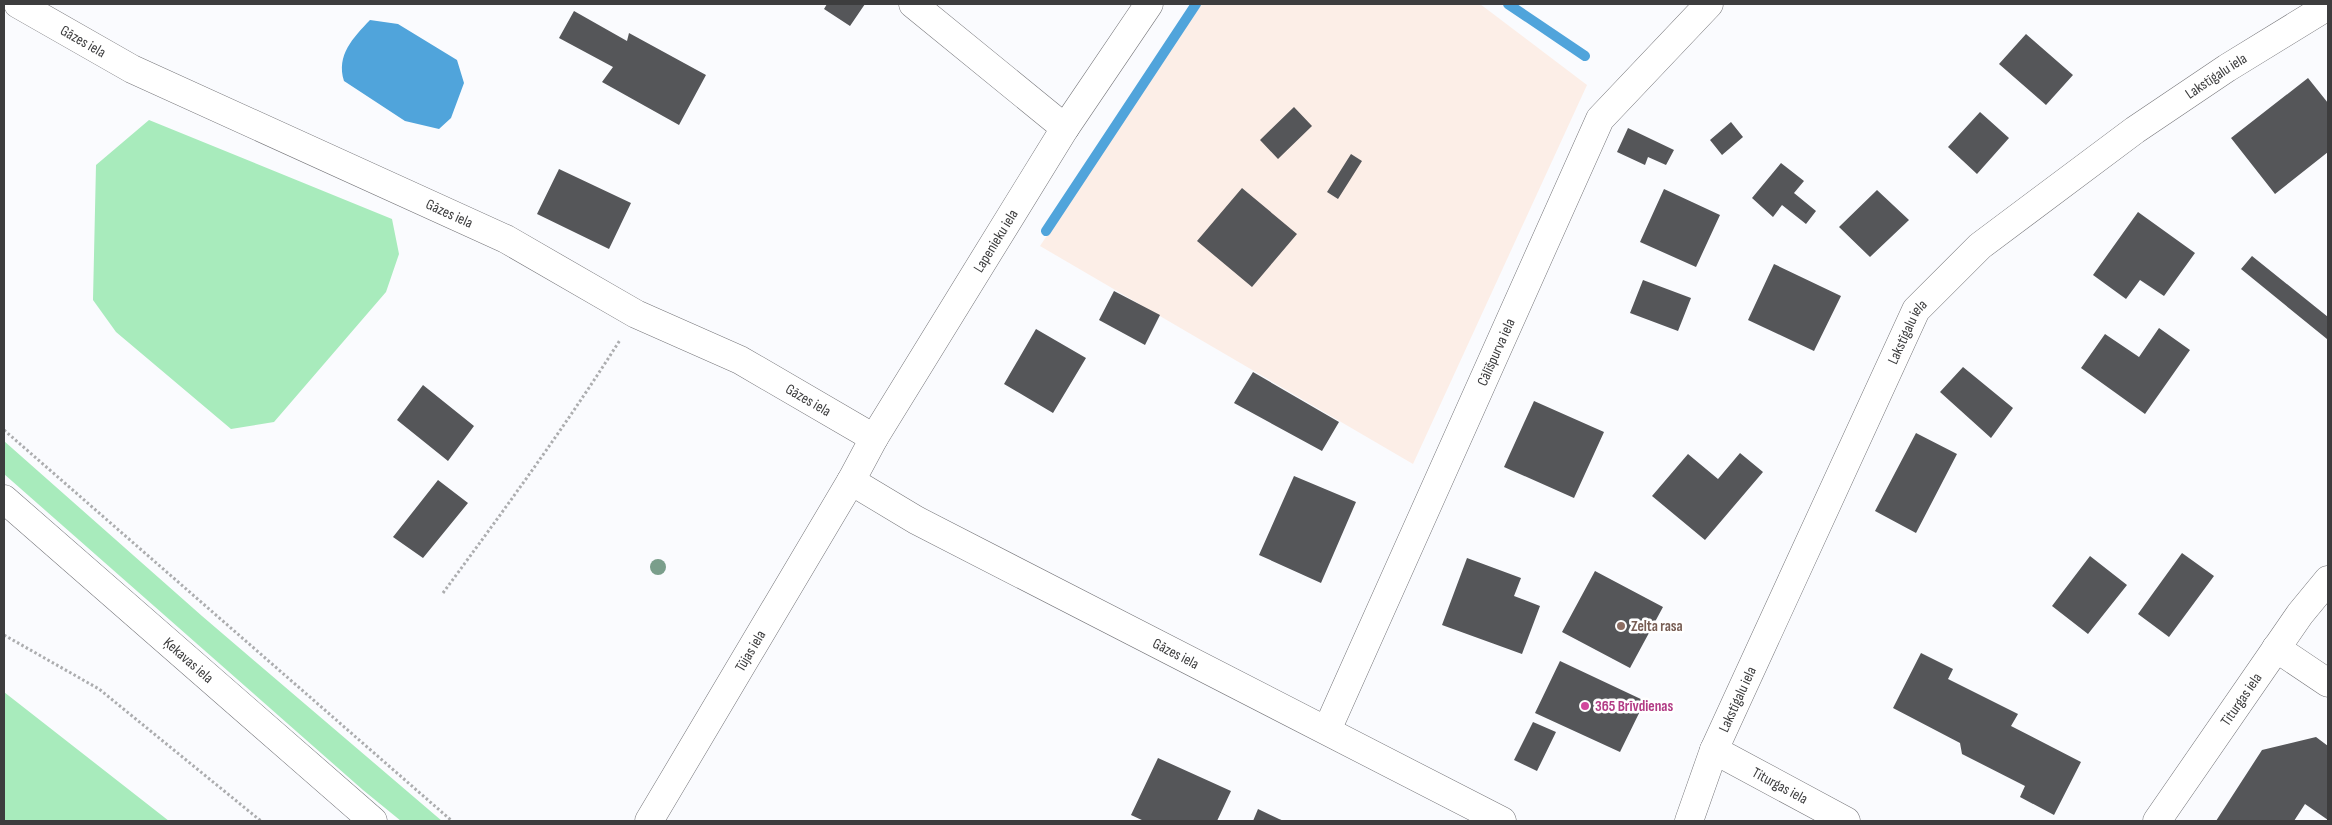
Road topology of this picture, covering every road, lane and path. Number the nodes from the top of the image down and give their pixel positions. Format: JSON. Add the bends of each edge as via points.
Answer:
{"nodes":[{"id":1,"x":18,"y":4,"type":"edge"},
{"id":2,"x":914,"y":4,"type":"edge"},
{"id":3,"x":1148,"y":4,"type":"edge"},
{"id":4,"x":1709,"y":4,"type":"edge"},
{"id":5,"x":2328,"y":6,"type":"edge"},
{"id":6,"x":1066,"y":128,"type":"junction"},
{"id":7,"x":636,"y":314,"type":"junction"},
{"id":8,"x":4,"y":430,"type":"edge"},
{"id":9,"x":874,"y":438,"type":"junction"},
{"id":10,"x":851,"y":481,"type":"junction"},
{"id":11,"x":4,"y":500,"type":"edge"},
{"id":12,"x":2328,"y":580,"type":"edge"},
{"id":13,"x":443,"y":593,"type":"dead end"},
{"id":14,"x":4,"y":635,"type":"edge"},
{"id":15,"x":2276,"y":648,"type":"junction"},
{"id":16,"x":2328,"y":683,"type":"edge"},
{"id":17,"x":1328,"y":730,"type":"junction"},
{"id":18,"x":1714,"y":750,"type":"junction"},
{"id":19,"x":261,"y":821,"type":"edge"},
{"id":20,"x":372,"y":821,"type":"edge"},
{"id":21,"x":452,"y":821,"type":"edge"},
{"id":22,"x":649,"y":821,"type":"edge"},
{"id":23,"x":1502,"y":821,"type":"edge"},
{"id":24,"x":1689,"y":821,"type":"edge"},
{"id":25,"x":1846,"y":821,"type":"edge"},
{"id":26,"x":2157,"y":821,"type":"edge"}],
"edges":[{"from":1,"to":7,"type":"street","name":"Gāzes iela","via":[[132,69],[506,239]]},
{"from":2,"to":6,"type":"street"},
{"from":3,"to":6,"type":"street","name":"Lapenieku iela"},
{"from":4,"to":17,"type":"street","name":"Cālīšpurva iela","via":[[1600,119]]},
{"from":5,"to":18,"type":"street","name":"Lakstīgalu iela","via":[[2135,130],[1980,246],[1916,310]]},
{"from":6,"to":9,"type":"street","name":"Lapenieku iela"},
{"from":7,"to":9,"type":"street","name":"Gāzes iela","via":[[740,360]]},
{"from":7,"to":13,"type":"path","via":[[587,391]]},
{"from":8,"to":21,"type":"path"},
{"from":9,"to":10,"type":"street","name":"Lapenieku iela"},
{"from":10,"to":17,"type":"street","name":"Gāzes iela","via":[[916,520]]},
{"from":10,"to":22,"type":"street","name":"Tūjas iela"},
{"from":11,"to":20,"type":"street","name":"Ķekavas iela"},
{"from":12,"to":15,"type":"street","name":"Titurgas iela"},
{"from":14,"to":19,"type":"path","via":[[99,689]]},
{"from":15,"to":16,"type":"street"},
{"from":15,"to":26,"type":"street","name":"Titurgas iela"},
{"from":17,"to":23,"type":"street","name":"Gāzes iela"},
{"from":18,"to":24,"type":"street","name":"Lakstīgalu iela"},
{"from":18,"to":25,"type":"street","name":"Titurgas iela"}]}
